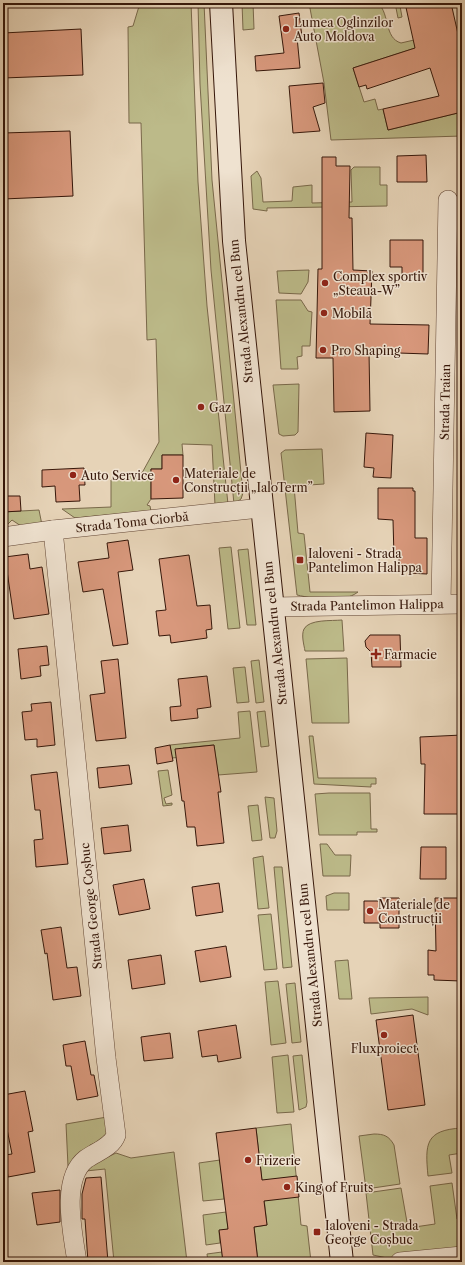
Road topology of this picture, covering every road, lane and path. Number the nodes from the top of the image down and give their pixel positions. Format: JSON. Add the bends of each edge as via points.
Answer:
{"nodes":[{"id":1,"x":221,"y":3,"type":"edge"},
{"id":2,"x":448,"y":200,"type":"dead end"},
{"id":3,"x":261,"y":508,"type":"junction"},
{"id":4,"x":53,"y":530,"type":"junction"},
{"id":5,"x":3,"y":537,"type":"edge"},
{"id":6,"x":441,"y":604,"type":"junction"},
{"id":7,"x":462,"y":604,"type":"edge"},
{"id":8,"x":272,"y":607,"type":"junction"},
{"id":9,"x":462,"y":1256,"type":"edge"},
{"id":10,"x":77,"y":1262,"type":"edge"},
{"id":11,"x":342,"y":1262,"type":"edge"},
{"id":12,"x":400,"y":1262,"type":"edge"}],
"edges":[{"from":1,"to":3,"type":"main road","name":"Strada Alexandru cel Bun","via":[[234,241]]},
{"from":2,"to":6,"type":"street","name":"Strada Traian"},
{"from":3,"to":4,"type":"street","name":"Strada Toma Ciorbă"},
{"from":3,"to":8,"type":"main road","name":"Strada Alexandru cel Bun"},
{"from":4,"to":5,"type":"street","name":"Strada Toma Ciorbă"},
{"from":4,"to":10,"type":"street","name":"Strada George Coșbuc","via":[[116,1135],[114,1142],[85,1160],[76,1171],[72,1183],[71,1216]]},
{"from":6,"to":7,"type":"street","name":"Strada Pantelimon Halippa"},
{"from":6,"to":8,"type":"street","name":"Strada Pantelimon Halippa"},
{"from":8,"to":11,"type":"main road","name":"Strada Alexandru cel Bun"},
{"from":9,"to":12,"type":"street"}]}
